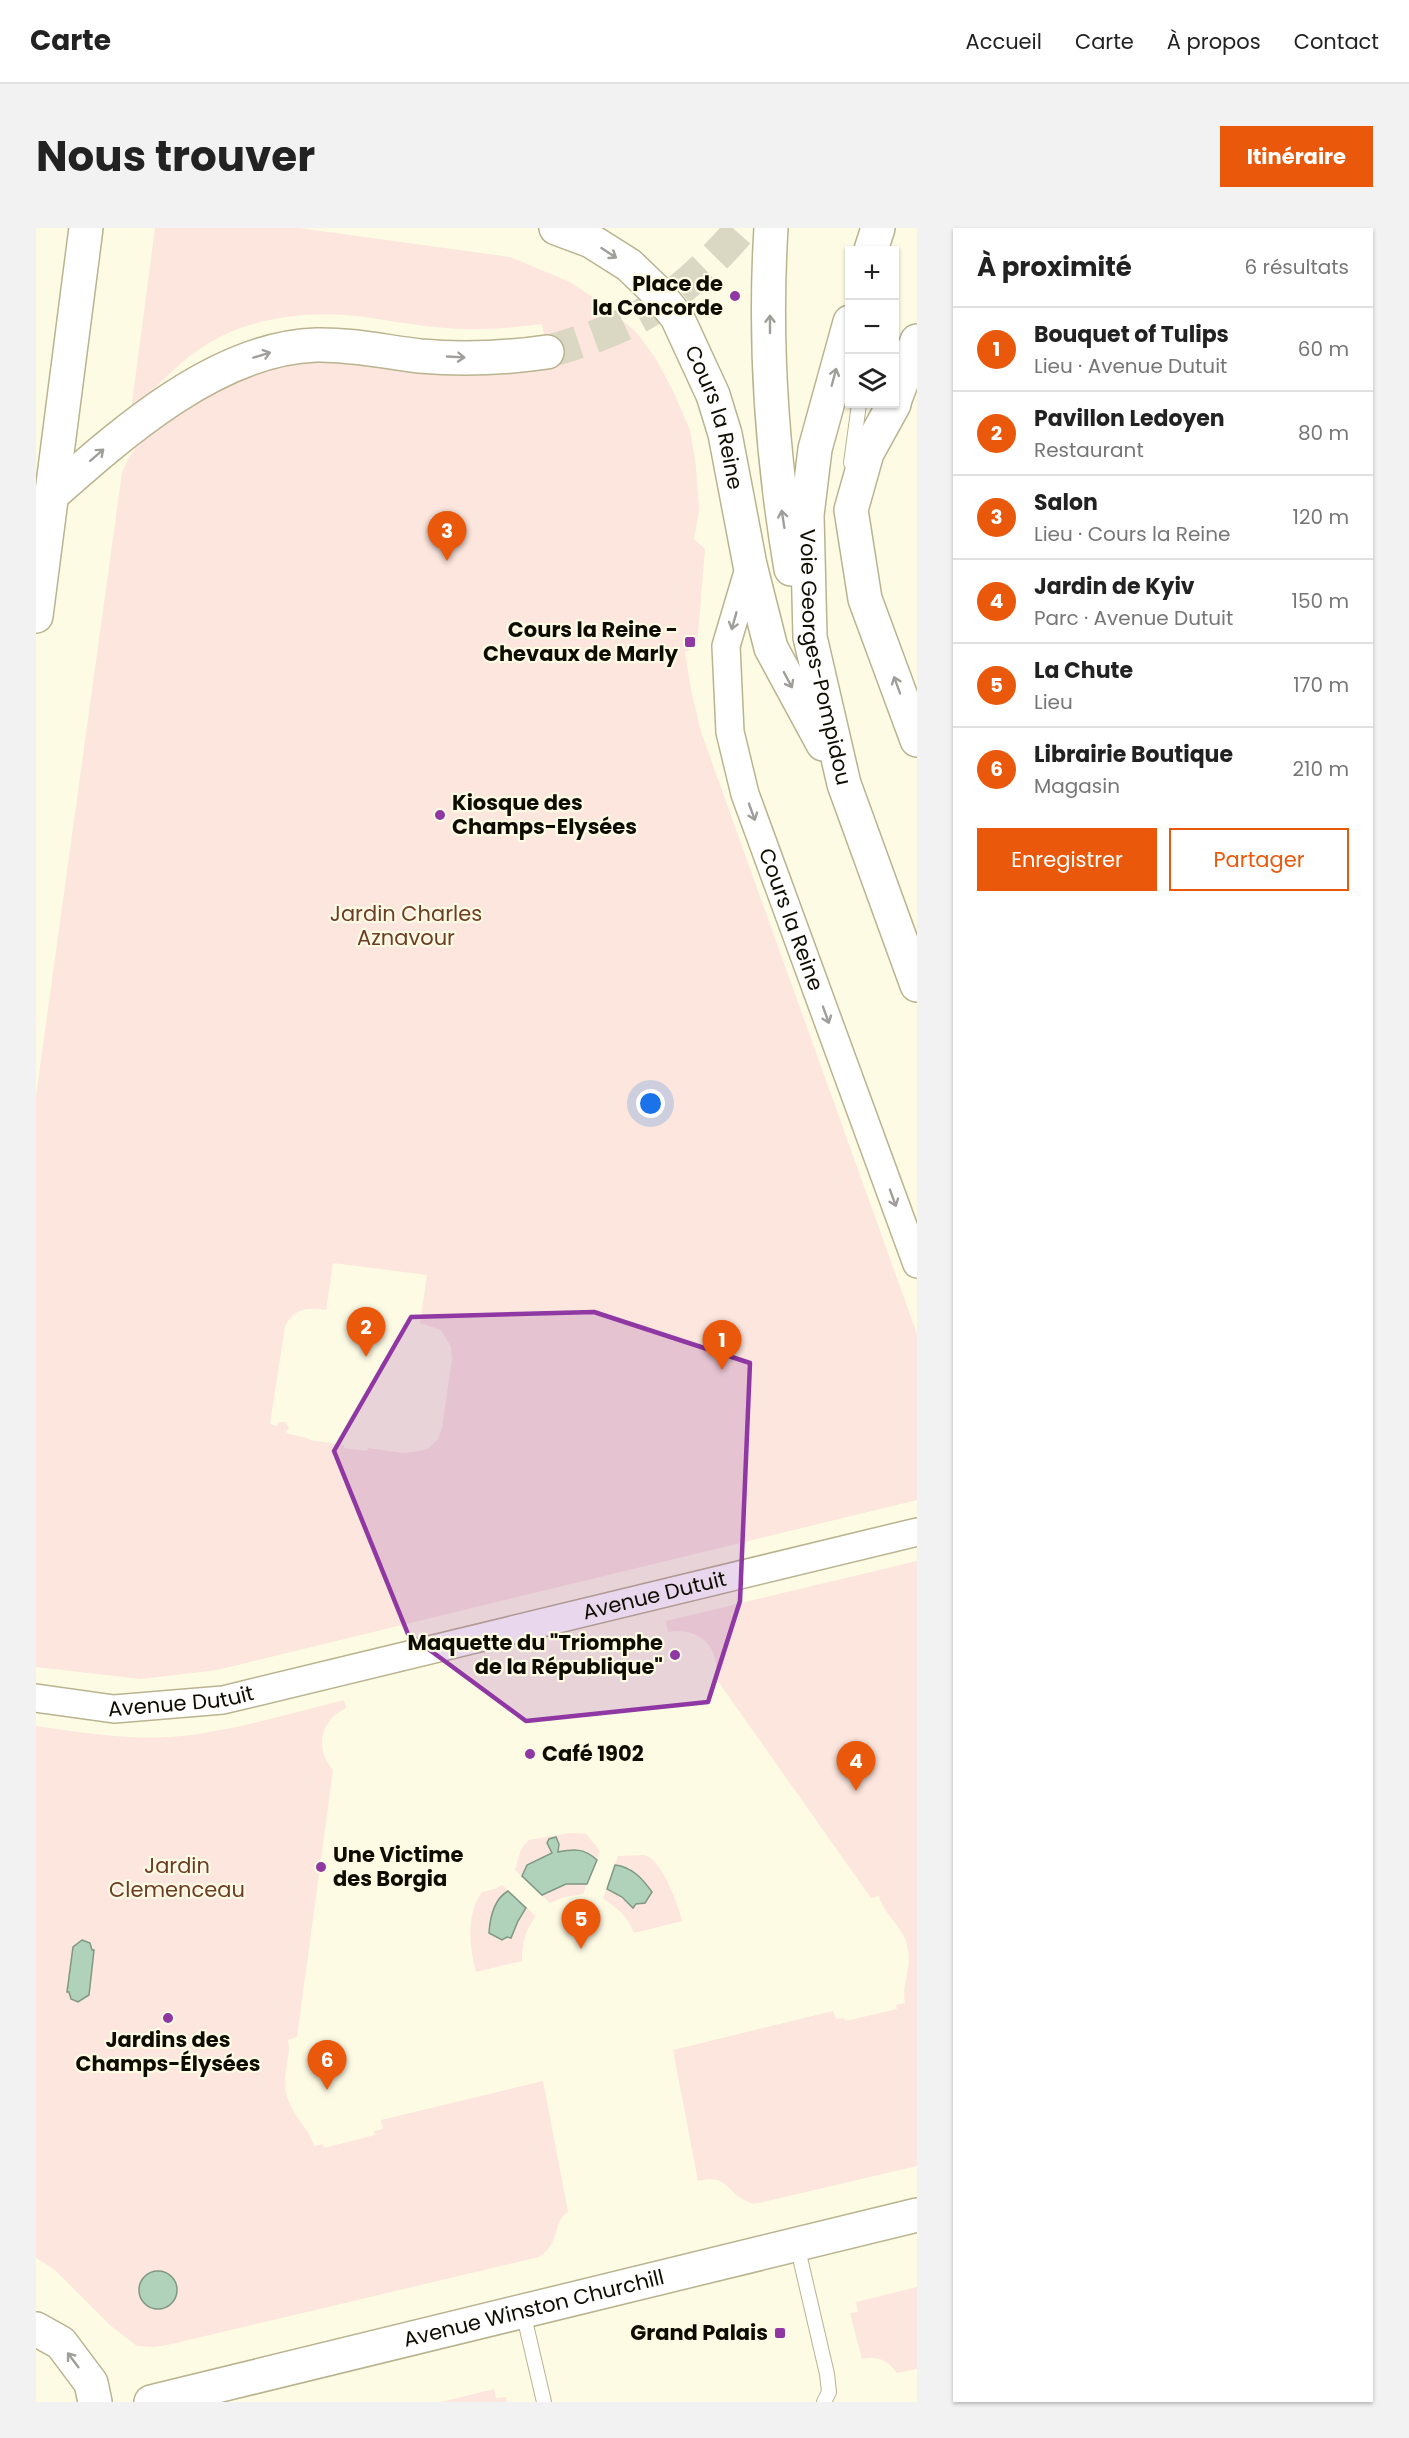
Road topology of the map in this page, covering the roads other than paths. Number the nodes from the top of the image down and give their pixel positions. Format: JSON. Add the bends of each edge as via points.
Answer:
{"nodes":[{"id":1,"x":86,"y":228,"type":"edge"},
{"id":2,"x":556,"y":228,"type":"edge"},
{"id":3,"x":771,"y":228,"type":"edge"},
{"id":4,"x":880,"y":228,"type":"edge"},
{"id":5,"x":873,"y":246,"type":"edge"},
{"id":6,"x":881,"y":246,"type":"edge"},
{"id":7,"x":845,"y":337,"type":"edge"},
{"id":8,"x":917,"y":341,"type":"edge"},
{"id":9,"x":547,"y":352,"type":"tunnel mouth"},
{"id":10,"x":899,"y":397,"type":"edge"},
{"id":11,"x":858,"y":408,"type":"edge"},
{"id":12,"x":893,"y":408,"type":"edge"},
{"id":13,"x":52,"y":494,"type":"junction"},
{"id":14,"x":850,"y":510,"type":"junction"},
{"id":15,"x":750,"y":565,"type":"junction"},
{"id":16,"x":36,"y":616,"type":"edge"},
{"id":17,"x":810,"y":637,"type":"junction"},
{"id":18,"x":917,"y":740,"type":"edge"},
{"id":19,"x":844,"y":784,"type":"junction"},
{"id":20,"x":917,"y":985,"type":"edge"},
{"id":21,"x":917,"y":1264,"type":"edge"},
{"id":22,"x":917,"y":1532,"type":"edge"},
{"id":23,"x":36,"y":1698,"type":"edge"},
{"id":24,"x":917,"y":2215,"type":"edge"},
{"id":25,"x":797,"y":2245,"type":"junction"},
{"id":26,"x":523,"y":2312,"type":"junction"},
{"id":27,"x":36,"y":2329,"type":"edge"},
{"id":28,"x":95,"y":2402,"type":"edge"},
{"id":29,"x":151,"y":2402,"type":"edge"},
{"id":30,"x":544,"y":2402,"type":"edge"},
{"id":31,"x":824,"y":2402,"type":"edge"}],
"edges":[{"from":1,"to":13,"type":"main road"},
{"from":2,"to":15,"type":"main road","name":"Cours la Reine","one_way":true,"via":[[591,242],[628,266],[677,317],[713,395],[725,434]]},
{"from":17,"to":3,"type":"main road","one_way":true,"via":[[792,574],[781,510],[770,369]]},
{"from":4,"to":5,"type":"main road"},
{"from":4,"to":6,"type":"lane"},
{"from":17,"to":7,"type":"main road","name":"Voie Georges-Pompidou","one_way":true,"via":[[807,514],[815,449]]},
{"from":8,"to":10,"type":"main road"},
{"from":13,"to":9,"type":"main road","one_way":true,"via":[[133,424],[180,393],[248,360],[281,350],[349,346],[469,358],[510,358]]},
{"from":11,"to":14,"type":"lane","via":[[852,449]]},
{"from":12,"to":14,"type":"main road","via":[[867,453]]},
{"from":13,"to":16,"type":"main road"},
{"from":18,"to":14,"type":"main road","one_way":true,"via":[[865,599]]},
{"from":15,"to":19,"type":"main road","name":"Cours la Reine","one_way":true,"via":[[771,648]]},
{"from":15,"to":21,"type":"street","name":"Cours la Reine","one_way":true,"via":[[726,646],[730,732],[745,794]]},
{"from":17,"to":19,"type":"main road","name":"Voie Georges-Pompidou"},
{"from":19,"to":20,"type":"main road","name":"Voie Georges-Pompidou"},
{"from":22,"to":23,"type":"street","name":"Avenue Dutuit","via":[[223,1700],[114,1709]]},
{"from":24,"to":25,"type":"main road","name":"Avenue Winston Churchill"},
{"from":25,"to":26,"type":"main road","name":"Avenue Winston Churchill"},
{"from":25,"to":31,"type":"lane","via":[[827,2374],[829,2392]]},
{"from":26,"to":29,"type":"main road","name":"Avenue Winston Churchill"},
{"from":26,"to":30,"type":"lane"},
{"from":28,"to":27,"type":"main road","one_way":true,"via":[[91,2383],[61,2343]]}]}
